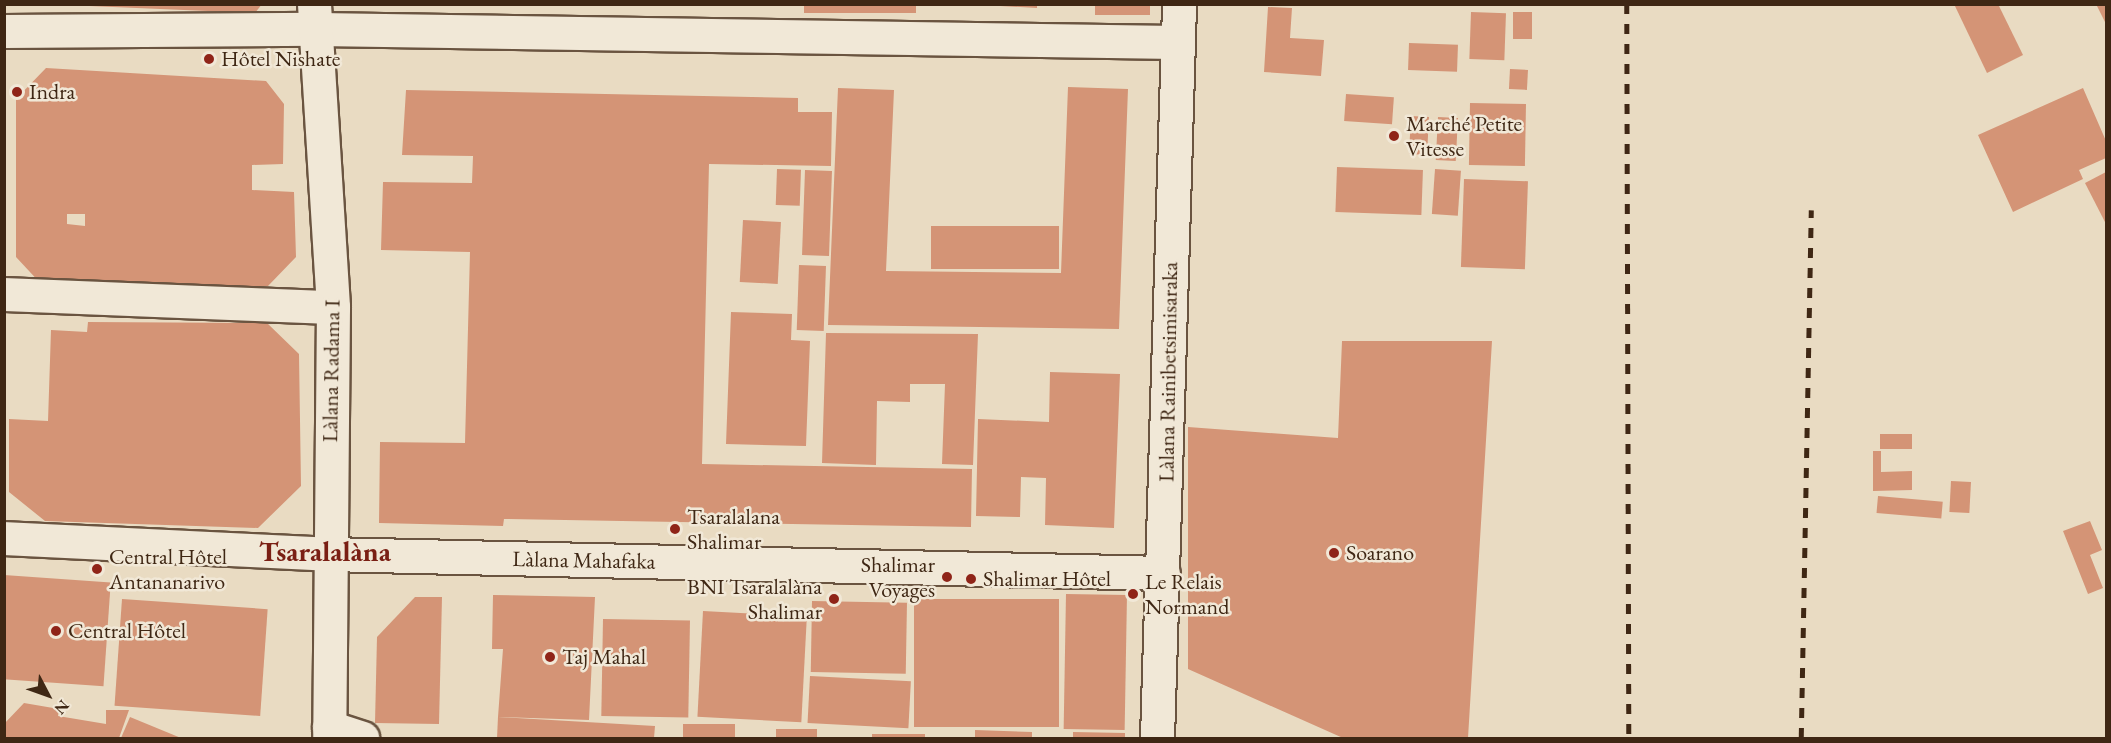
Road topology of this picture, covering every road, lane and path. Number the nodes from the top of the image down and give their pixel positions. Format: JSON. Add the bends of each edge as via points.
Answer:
{"nodes":[{"id":1,"x":1179,"y":4,"type":"edge"},
{"id":2,"x":316,"y":17,"type":"edge"},
{"id":3,"x":4,"y":31,"type":"edge"},
{"id":4,"x":1176,"y":42,"type":"junction"},
{"id":5,"x":4,"y":294,"type":"edge"},
{"id":6,"x":333,"y":307,"type":"junction"},
{"id":7,"x":4,"y":538,"type":"edge"},
{"id":8,"x":327,"y":554,"type":"junction"},
{"id":9,"x":1163,"y":573,"type":"junction"},
{"id":10,"x":328,"y":733,"type":"edge"},
{"id":11,"x":362,"y":738,"type":"edge"},
{"id":12,"x":1157,"y":738,"type":"edge"}],
"edges":[{"from":1,"to":4,"type":"street","name":"Làlana Rainibetsimisaraka"},
{"from":2,"to":3,"type":"street"},
{"from":2,"to":4,"type":"street"},
{"from":2,"to":6,"type":"street","name":"Làlana Radama I"},
{"from":4,"to":9,"type":"street","name":"Làlana Rainibetsimisaraka"},
{"from":5,"to":6,"type":"street"},
{"from":6,"to":8,"type":"street","name":"Làlana Radama I"},
{"from":7,"to":8,"type":"street","name":"Làlana Mahafaka"},
{"from":8,"to":9,"type":"street","name":"Làlana Mahafaka"},
{"from":8,"to":10,"type":"street","name":"Làlana Radama I"},
{"from":9,"to":12,"type":"street","name":"Làlana Rainibetsimisaraka"},
{"from":10,"to":11,"type":"street"}]}
